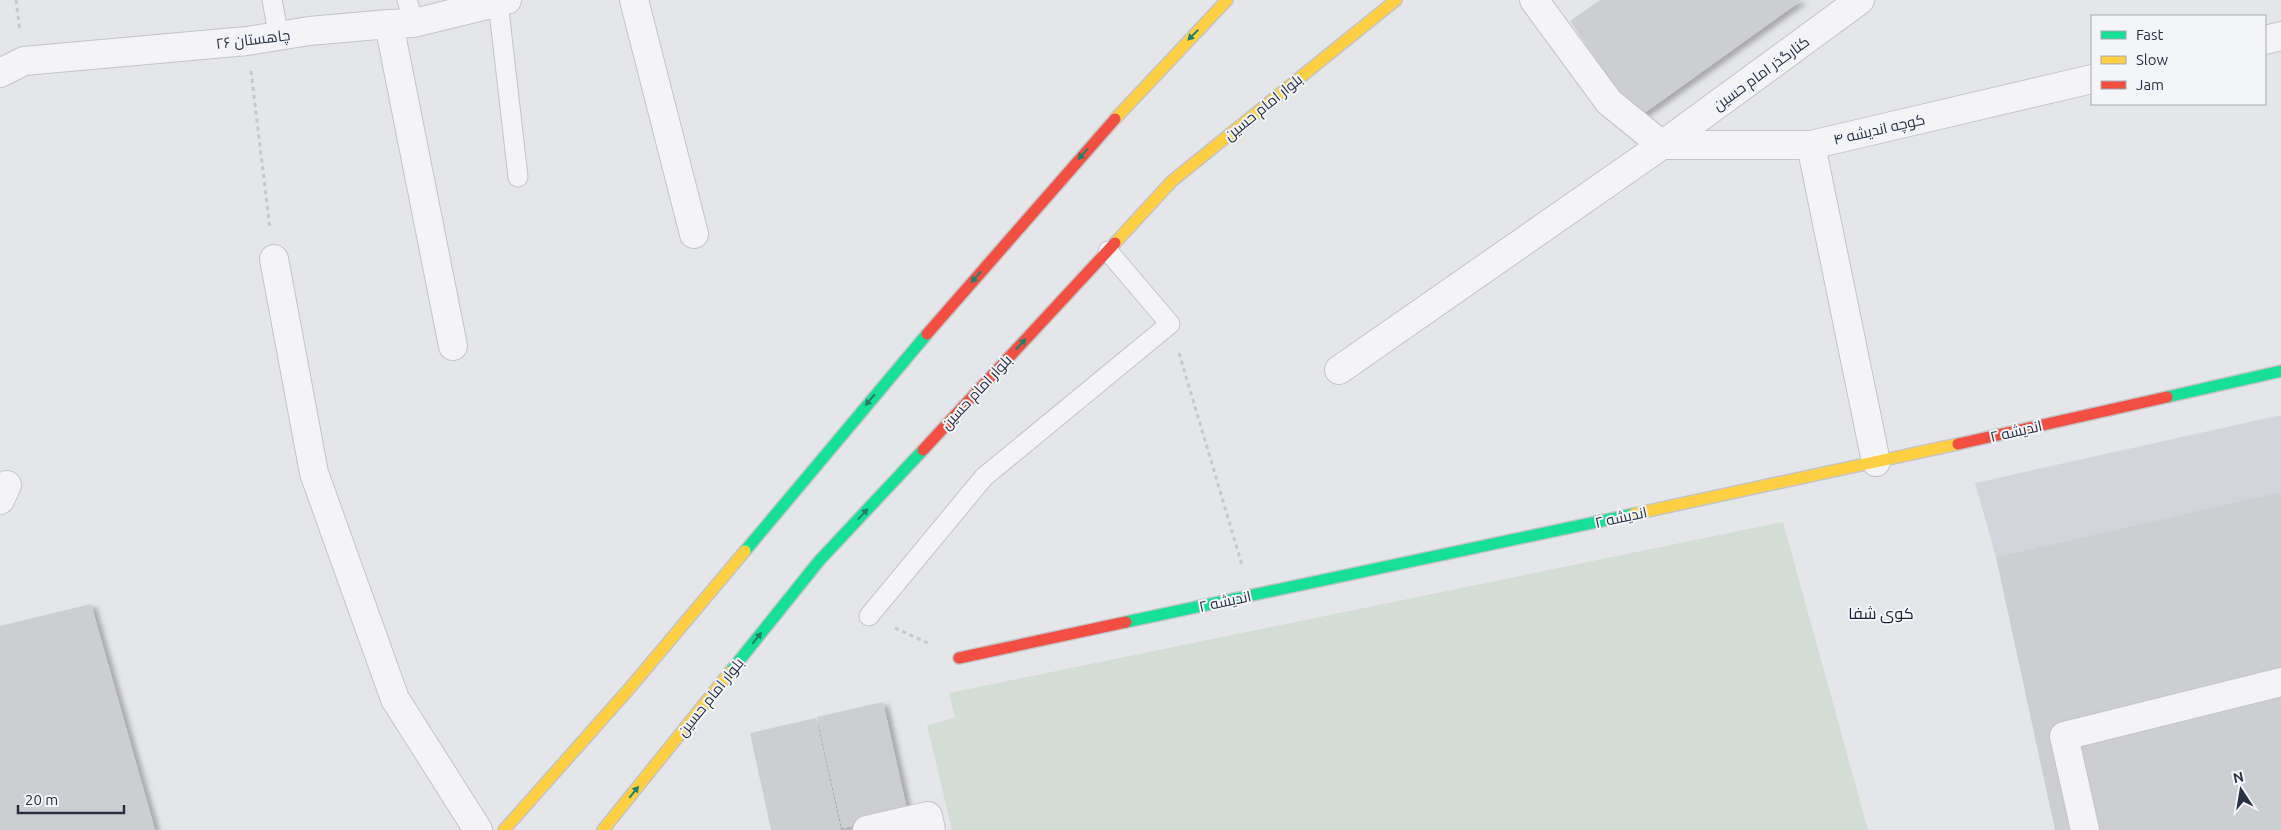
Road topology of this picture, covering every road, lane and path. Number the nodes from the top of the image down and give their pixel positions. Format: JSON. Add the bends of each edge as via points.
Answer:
{"nodes":[{"id":1,"x":272,"y":0,"type":"edge"},
{"id":2,"x":634,"y":0,"type":"edge"},
{"id":3,"x":1227,"y":0,"type":"edge"},
{"id":4,"x":1396,"y":0,"type":"edge"},
{"id":5,"x":1860,"y":0,"type":"edge"},
{"id":6,"x":502,"y":1,"type":"edge"},
{"id":7,"x":1540,"y":2,"type":"edge"},
{"id":8,"x":404,"y":16,"type":"edge"},
{"id":9,"x":2281,"y":36,"type":"edge"},
{"id":10,"x":279,"y":37,"type":"junction"},
{"id":11,"x":2266,"y":40,"type":"edge"},
{"id":12,"x":248,"y":41,"type":"junction"},
{"id":13,"x":0,"y":73,"type":"edge"},
{"id":14,"x":2091,"y":80,"type":"edge"},
{"id":15,"x":1811,"y":144,"type":"junction"},
{"id":16,"x":1662,"y":145,"type":"junction"},
{"id":17,"x":518,"y":177,"type":"dead end"},
{"id":18,"x":694,"y":234,"type":"dead end"},
{"id":19,"x":1108,"y":251,"type":"junction"},
{"id":20,"x":274,"y":259,"type":"joint"},
{"id":21,"x":1170,"y":324,"type":"junction"},
{"id":22,"x":453,"y":346,"type":"dead end"},
{"id":23,"x":1339,"y":370,"type":"dead end"},
{"id":24,"x":2281,"y":372,"type":"edge"},
{"id":25,"x":1876,"y":462,"type":"junction"},
{"id":26,"x":1251,"y":596,"type":"junction"},
{"id":27,"x":870,"y":616,"type":"joint"},
{"id":28,"x":959,"y":658,"type":"joint"},
{"id":29,"x":2281,"y":682,"type":"edge"},
{"id":30,"x":478,"y":830,"type":"edge"},
{"id":31,"x":504,"y":830,"type":"edge"},
{"id":32,"x":603,"y":830,"type":"edge"},
{"id":33,"x":867,"y":830,"type":"edge"},
{"id":34,"x":931,"y":830,"type":"edge"},
{"id":35,"x":2085,"y":830,"type":"edge"}],
"edges":[{"from":1,"to":10,"type":"lane"},
{"from":2,"to":18,"type":"street"},
{"from":3,"to":31,"type":"main road","one_way":true,"via":[[1149,79],[946,310],[646,668]]},
{"from":4,"to":19,"type":"main road","name":"بلوار امام حسین","via":[[1172,181]]},
{"from":5,"to":16,"type":"street","name":"کنارگذر امام حسین"},
{"from":6,"to":8,"type":"street","name":"چاهستان ۲۶"},
{"from":6,"to":17,"type":"lane"},
{"from":7,"to":16,"type":"street","via":[[1609,102]]},
{"from":8,"to":10,"type":"street","name":"چاهستان ۲۶"},
{"from":8,"to":22,"type":"street"},
{"from":9,"to":11,"type":"street"},
{"from":10,"to":12,"type":"street","name":"چاهستان ۲۶"},
{"from":12,"to":13,"type":"street","name":"چاهستان ۲۶","via":[[24,61]]},
{"from":12,"to":20,"type":"path"},
{"from":14,"to":15,"type":"street","name":"کوچه اندیشه ۴"},
{"from":15,"to":16,"type":"street","name":"کوچه اندیشه ۴"},
{"from":15,"to":25,"type":"street"},
{"from":16,"to":23,"type":"street","name":"کنارگذر امام حسین"},
{"from":19,"to":21,"type":"lane"},
{"from":32,"to":19,"type":"main road","name":"بلوار امام حسین","one_way":true,"via":[[819,561]]},
{"from":20,"to":30,"type":"street","via":[[317,482],[395,700]]},
{"from":21,"to":26,"type":"path"},
{"from":21,"to":27,"type":"lane","via":[[984,477]]},
{"from":24,"to":25,"type":"main road","name":"اندیشه ۲"},
{"from":25,"to":26,"type":"main road","name":"اندیشه ۲"},
{"from":26,"to":28,"type":"main road","name":"اندیشه ۲"},
{"from":27,"to":28,"type":"path"},
{"from":29,"to":35,"type":"street","via":[[2064,736]]},
{"from":33,"to":34,"type":"street","via":[[928,816]]}]}
